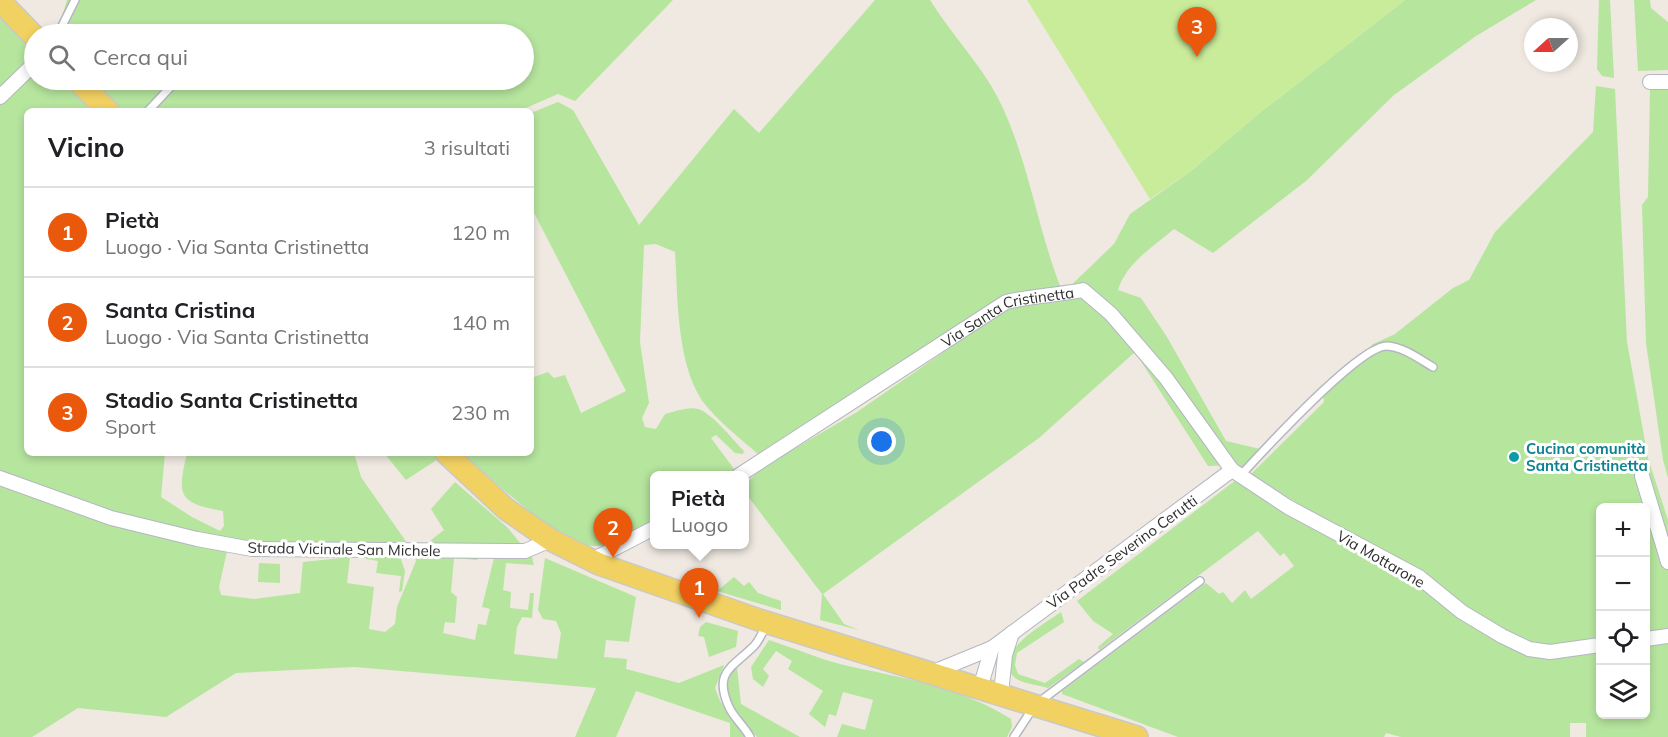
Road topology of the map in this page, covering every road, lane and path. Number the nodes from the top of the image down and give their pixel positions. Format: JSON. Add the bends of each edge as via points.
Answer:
{"nodes":[{"id":1,"x":75,"y":0,"type":"edge"},
{"id":2,"x":0,"y":1,"type":"edge"},
{"id":3,"x":63,"y":24,"type":"edge"},
{"id":4,"x":24,"y":26,"type":"edge"},
{"id":5,"x":24,"y":74,"type":"edge"},
{"id":6,"x":1650,"y":82,"type":"dead end"},
{"id":7,"x":1668,"y":82,"type":"edge"},
{"id":8,"x":87,"y":90,"type":"edge"},
{"id":9,"x":168,"y":90,"type":"edge"},
{"id":10,"x":0,"y":97,"type":"edge"},
{"id":11,"x":105,"y":108,"type":"edge"},
{"id":12,"x":151,"y":108,"type":"edge"},
{"id":13,"x":1433,"y":367,"type":"dead end"},
{"id":14,"x":449,"y":456,"type":"edge"},
{"id":15,"x":746,"y":471,"type":"edge"},
{"id":16,"x":1236,"y":473,"type":"junction"},
{"id":17,"x":1642,"y":476,"type":"dead end"},
{"id":18,"x":0,"y":478,"type":"edge"},
{"id":19,"x":650,"y":530,"type":"edge"},
{"id":20,"x":551,"y":540,"type":"junction"},
{"id":21,"x":592,"y":560,"type":"junction"},
{"id":22,"x":1668,"y":562,"type":"edge"},
{"id":23,"x":1200,"y":581,"type":"dead end"},
{"id":24,"x":768,"y":623,"type":"junction"},
{"id":25,"x":1012,"y":633,"type":"junction"},
{"id":26,"x":1668,"y":636,"type":"edge"},
{"id":27,"x":1650,"y":638,"type":"edge"},
{"id":28,"x":1596,"y":646,"type":"edge"},
{"id":29,"x":992,"y":648,"type":"junction"},
{"id":30,"x":931,"y":673,"type":"junction"},
{"id":31,"x":990,"y":691,"type":"junction"},
{"id":32,"x":1035,"y":705,"type":"junction"},
{"id":33,"x":750,"y":737,"type":"edge"},
{"id":34,"x":1014,"y":737,"type":"edge"},
{"id":35,"x":1137,"y":737,"type":"edge"}],
"edges":[{"from":1,"to":3,"type":"lane"},
{"from":2,"to":4,"type":"main road"},
{"from":5,"to":10,"type":"street"},
{"from":6,"to":7,"type":"street"},
{"from":8,"to":11,"type":"main road"},
{"from":9,"to":12,"type":"lane"},
{"from":13,"to":16,"type":"lane","via":[[1406,351],[1386,346],[1369,352]]},
{"from":14,"to":20,"type":"main road","via":[[506,509]]},
{"from":15,"to":16,"type":"street","name":"Via Santa Cristinetta","via":[[1006,302],[1083,290],[1111,314],[1166,378]]},
{"from":16,"to":25,"type":"street","name":"Via Padre Severino Cerutti"},
{"from":16,"to":28,"type":"street","name":"Via Mottarone","via":[[1288,507],[1419,577],[1462,612],[1529,649],[1550,652]]},
{"from":17,"to":22,"type":"street"},
{"from":18,"to":20,"type":"street","name":"Strada Vicinale San Michele","via":[[111,518],[252,549],[505,552],[525,551]]},
{"from":19,"to":21,"type":"street"},
{"from":20,"to":21,"type":"main road"},
{"from":21,"to":24,"type":"main road"},
{"from":23,"to":32,"type":"lane"},
{"from":24,"to":30,"type":"main road"},
{"from":24,"to":33,"type":"lane","via":[[755,644],[722,678],[730,709]]},
{"from":25,"to":29,"type":"street","name":"Via Padre Severino Cerutti"},
{"from":25,"to":31,"type":"street","via":[[1003,666]]},
{"from":26,"to":27,"type":"street"},
{"from":29,"to":30,"type":"street","name":"Via Padre Severino Cerutti"},
{"from":29,"to":31,"type":"street"},
{"from":30,"to":31,"type":"main road"},
{"from":31,"to":32,"type":"main road"},
{"from":32,"to":34,"type":"lane"},
{"from":32,"to":35,"type":"main road"}]}
